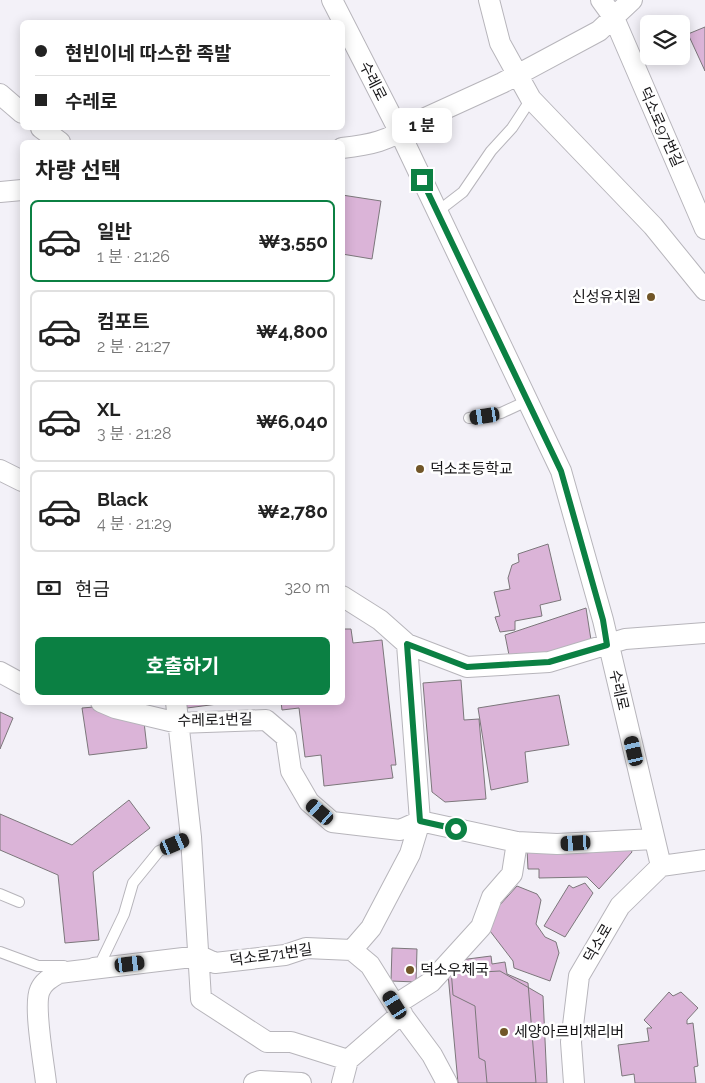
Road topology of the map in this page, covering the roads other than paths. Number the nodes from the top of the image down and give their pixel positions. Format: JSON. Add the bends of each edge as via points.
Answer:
{"nodes":[{"id":1,"x":332,"y":0,"type":"edge"},
{"id":2,"x":489,"y":0,"type":"edge"},
{"id":3,"x":601,"y":0,"type":"edge"},
{"id":4,"x":632,"y":0,"type":"edge"},
{"id":5,"x":614,"y":18,"type":"junction"},
{"id":6,"x":342,"y":20,"type":"edge"},
{"id":7,"x":345,"y":25,"type":"edge"},
{"id":8,"x":516,"y":74,"type":"junction"},
{"id":9,"x":0,"y":94,"type":"edge"},
{"id":10,"x":530,"y":99,"type":"junction"},
{"id":11,"x":20,"y":111,"type":"edge"},
{"id":12,"x":44,"y":130,"type":"edge"},
{"id":13,"x":400,"y":133,"type":"junction"},
{"id":14,"x":57,"y":140,"type":"edge"},
{"id":15,"x":345,"y":148,"type":"edge"},
{"id":16,"x":20,"y":190,"type":"edge"},
{"id":17,"x":0,"y":192,"type":"edge"},
{"id":18,"x":437,"y":212,"type":"junction"},
{"id":19,"x":705,"y":229,"type":"edge"},
{"id":20,"x":705,"y":290,"type":"edge"},
{"id":21,"x":527,"y":401,"type":"junction"},
{"id":22,"x":469,"y":418,"type":"dead end"},
{"id":23,"x":0,"y":470,"type":"edge"},
{"id":24,"x":20,"y":480,"type":"edge"},
{"id":25,"x":345,"y":598,"type":"edge"},
{"id":26,"x":705,"y":633,"type":"edge"},
{"id":27,"x":407,"y":644,"type":"junction"},
{"id":28,"x":607,"y":645,"type":"junction"},
{"id":29,"x":0,"y":672,"type":"edge"},
{"id":30,"x":20,"y":683,"type":"edge"},
{"id":31,"x":108,"y":705,"type":"edge"},
{"id":32,"x":176,"y":705,"type":"edge"},
{"id":33,"x":178,"y":723,"type":"junction"},
{"id":34,"x":420,"y":821,"type":"junction"},
{"id":35,"x":191,"y":837,"type":"junction"},
{"id":36,"x":654,"y":839,"type":"junction"},
{"id":37,"x":517,"y":842,"type":"junction"},
{"id":38,"x":705,"y":860,"type":"edge"},
{"id":39,"x":661,"y":866,"type":"junction"},
{"id":40,"x":0,"y":894,"type":"edge"},
{"id":41,"x":19,"y":902,"type":"dead end"},
{"id":42,"x":352,"y":950,"type":"junction"},
{"id":43,"x":0,"y":952,"type":"edge"},
{"id":44,"x":200,"y":956,"type":"junction"},
{"id":45,"x":398,"y":1009,"type":"junction"},
{"id":46,"x":348,"y":1060,"type":"junction"},
{"id":47,"x":46,"y":1083,"type":"edge"},
{"id":48,"x":254,"y":1083,"type":"edge"},
{"id":49,"x":301,"y":1083,"type":"edge"},
{"id":50,"x":342,"y":1083,"type":"edge"},
{"id":51,"x":446,"y":1083,"type":"edge"},
{"id":52,"x":574,"y":1083,"type":"edge"}],
"edges":[{"from":1,"to":6,"type":"street","name":"수레로"},
{"from":2,"to":8,"type":"street","via":[[500,43]]},
{"from":3,"to":5,"type":"street","name":"덕소로97번길"},
{"from":4,"to":5,"type":"street"},
{"from":5,"to":8,"type":"street","via":[[599,31]]},
{"from":5,"to":19,"type":"street","name":"덕소로97번길"},
{"from":7,"to":13,"type":"street","name":"수레로"},
{"from":8,"to":10,"type":"street"},
{"from":8,"to":13,"type":"street","via":[[412,124]]},
{"from":9,"to":11,"type":"street"},
{"from":10,"to":18,"type":"lane","via":[[463,192]]},
{"from":10,"to":20,"type":"street","via":[[653,226]]},
{"from":12,"to":14,"type":"street"},
{"from":13,"to":15,"type":"street","via":[[375,144]]},
{"from":13,"to":18,"type":"street","name":"수레로"},
{"from":16,"to":17,"type":"street"},
{"from":18,"to":21,"type":"street","name":"수레로"},
{"from":21,"to":22,"type":"lane","via":[[501,413]]},
{"from":21,"to":28,"type":"street","name":"수레로","via":[[561,471],[603,620]]},
{"from":23,"to":24,"type":"street"},
{"from":25,"to":27,"type":"street","via":[[380,620]]},
{"from":26,"to":28,"type":"street","via":[[625,639]]},
{"from":27,"to":28,"type":"street","via":[[467,667],[549,662]]},
{"from":27,"to":34,"type":"street"},
{"from":28,"to":36,"type":"street","name":"수레로"},
{"from":29,"to":30,"type":"street"},
{"from":31,"to":33,"type":"street","name":"수레로1번길"},
{"from":32,"to":33,"type":"street"},
{"from":33,"to":34,"type":"street","name":"수레로1번길","via":[[266,720],[286,737],[291,771],[309,802],[332,822],[400,830]]},
{"from":33,"to":35,"type":"street"},
{"from":34,"to":37,"type":"street"},
{"from":34,"to":42,"type":"street","via":[[410,854],[397,879],[371,928]]},
{"from":35,"to":43,"type":"lane","via":[[159,851],[133,883],[124,914],[101,962],[82,966],[38,966]]},
{"from":35,"to":44,"type":"street"},
{"from":36,"to":37,"type":"street","via":[[557,844]]},
{"from":36,"to":39,"type":"street","name":"수레로"},
{"from":37,"to":45,"type":"street","via":[[512,874],[492,897],[481,927],[431,982]]},
{"from":38,"to":39,"type":"street"},
{"from":39,"to":52,"type":"street","name":"덕소로","via":[[620,906],[579,976],[571,1042]]},
{"from":40,"to":41,"type":"lane"},
{"from":42,"to":44,"type":"street","name":"덕소로71번길","via":[[306,948],[285,956],[215,963]]},
{"from":42,"to":45,"type":"street","via":[[370,965]]},
{"from":44,"to":46,"type":"street","via":[[201,999],[267,1042],[291,1042]]},
{"from":44,"to":47,"type":"street","name":"덕소로71번길","via":[[60,973],[44,982],[38,1006]]},
{"from":45,"to":46,"type":"street"},
{"from":45,"to":51,"type":"street","via":[[432,1055]]},
{"from":46,"to":50,"type":"street"},
{"from":48,"to":49,"type":"street"}]}
